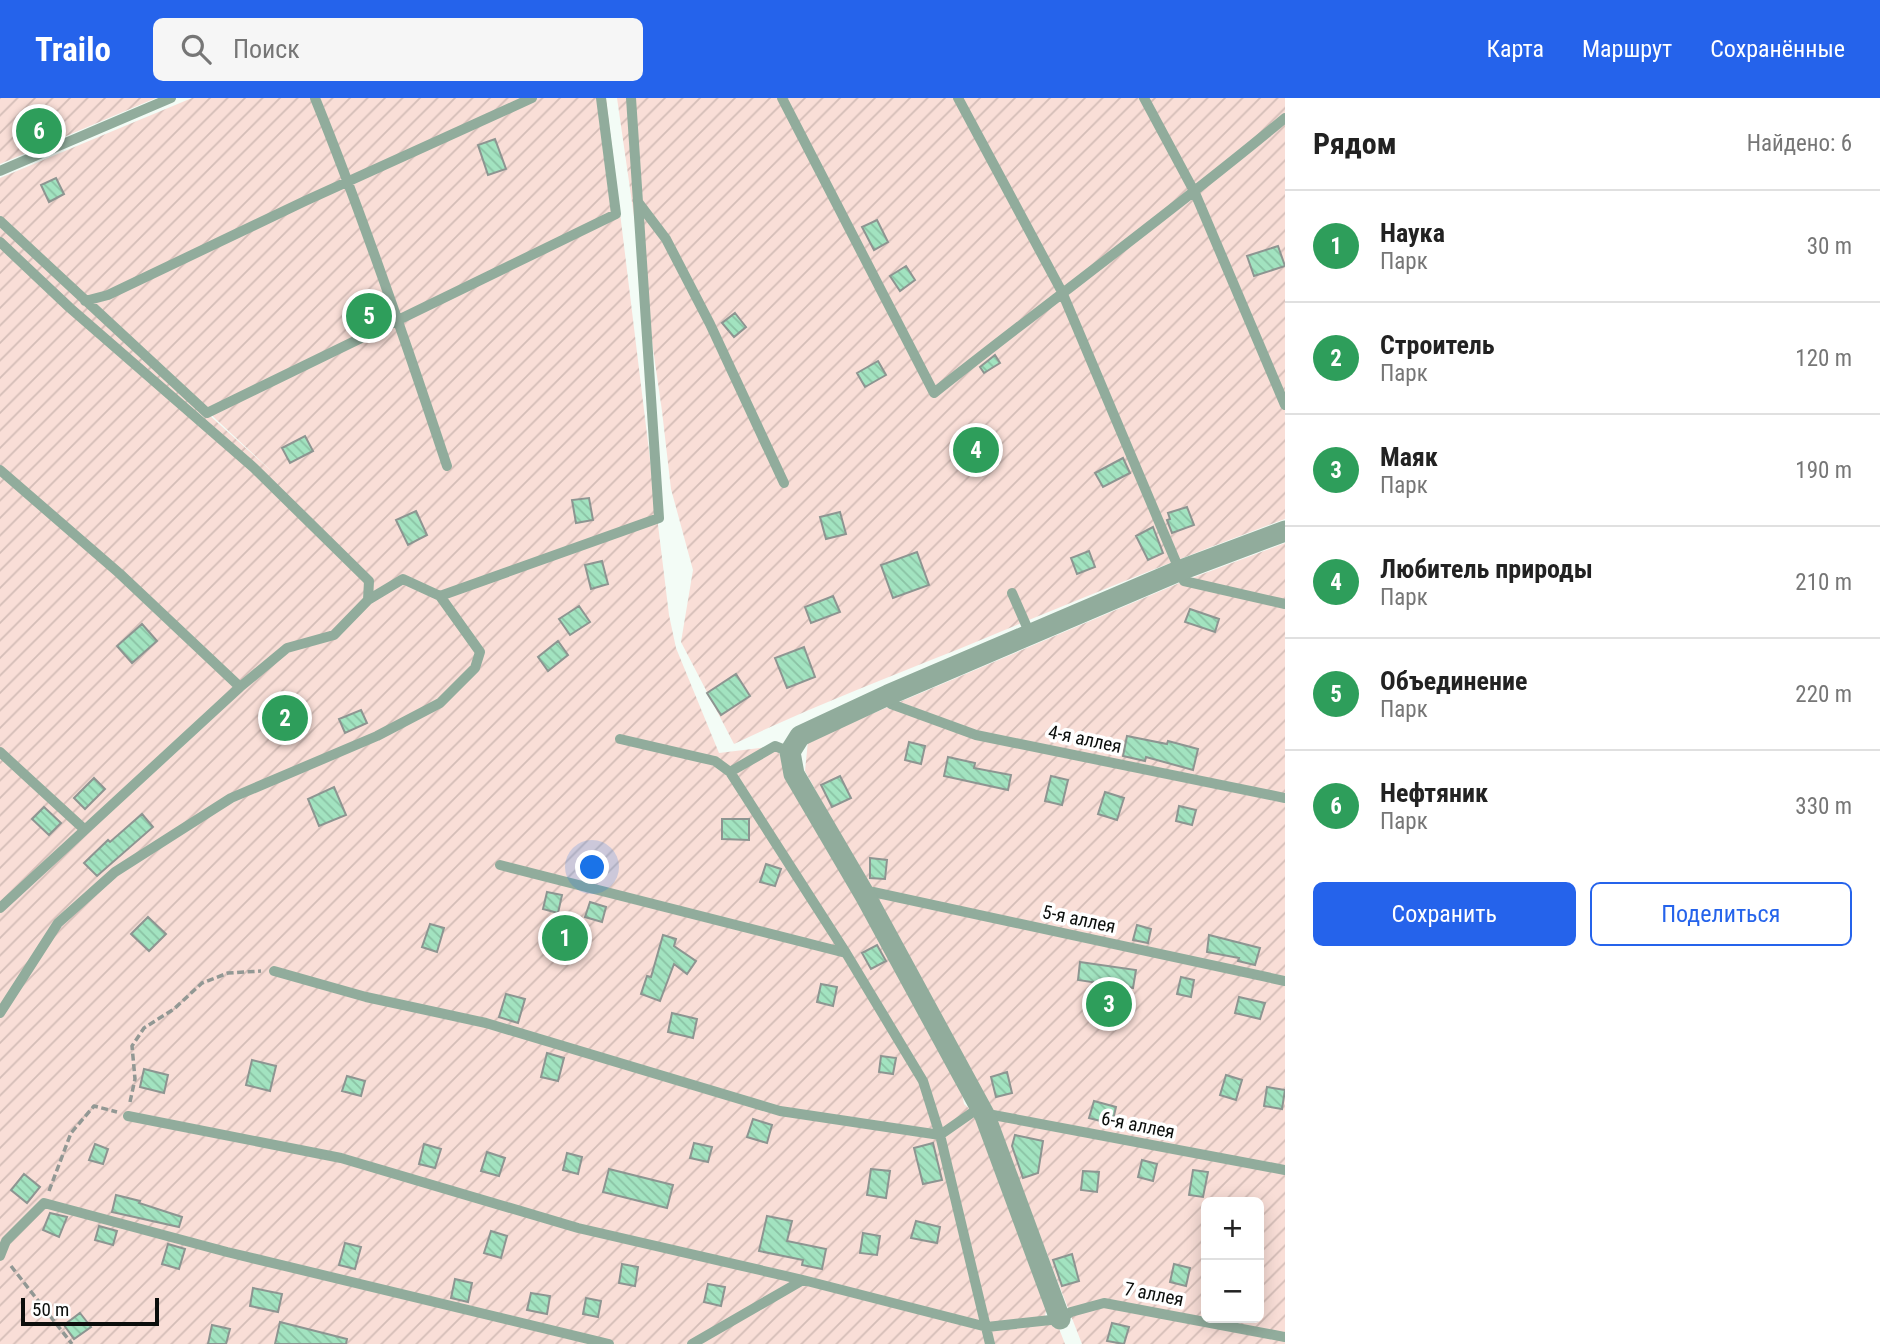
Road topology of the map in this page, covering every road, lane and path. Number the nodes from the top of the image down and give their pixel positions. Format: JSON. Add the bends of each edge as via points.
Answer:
{"nodes":[{"id":1,"x":171,"y":98,"type":"edge"},
{"id":2,"x":315,"y":98,"type":"edge"},
{"id":3,"x":532,"y":98,"type":"edge"},
{"id":4,"x":601,"y":98,"type":"edge"},
{"id":5,"x":631,"y":98,"type":"edge"},
{"id":6,"x":782,"y":98,"type":"edge"},
{"id":7,"x":958,"y":98,"type":"edge"},
{"id":8,"x":1144,"y":98,"type":"edge"},
{"id":9,"x":1285,"y":118,"type":"edge"},
{"id":10,"x":0,"y":171,"type":"edge"},
{"id":11,"x":349,"y":181,"type":"junction"},
{"id":12,"x":1195,"y":193,"type":"junction"},
{"id":13,"x":638,"y":202,"type":"junction"},
{"id":14,"x":0,"y":221,"type":"edge"},
{"id":15,"x":0,"y":242,"type":"edge"},
{"id":16,"x":1062,"y":292,"type":"junction"},
{"id":17,"x":85,"y":301,"type":"junction"},
{"id":18,"x":398,"y":320,"type":"junction"},
{"id":19,"x":1285,"y":405,"type":"edge"},
{"id":20,"x":447,"y":466,"type":"dead end"},
{"id":21,"x":0,"y":470,"type":"edge"},
{"id":22,"x":784,"y":483,"type":"dead end"},
{"id":23,"x":1285,"y":531,"type":"edge"},
{"id":24,"x":1181,"y":570,"type":"junction"},
{"id":25,"x":1012,"y":593,"type":"dead end"},
{"id":26,"x":440,"y":596,"type":"junction"},
{"id":27,"x":368,"y":600,"type":"junction"},
{"id":28,"x":1285,"y":604,"type":"edge"},
{"id":29,"x":1030,"y":634,"type":"junction"},
{"id":30,"x":240,"y":687,"type":"junction"},
{"id":31,"x":888,"y":695,"type":"junction"},
{"id":32,"x":620,"y":739,"type":"dead end"},
{"id":33,"x":0,"y":752,"type":"edge"},
{"id":34,"x":790,"y":752,"type":"junction"},
{"id":35,"x":730,"y":772,"type":"junction"},
{"id":36,"x":1285,"y":798,"type":"edge"},
{"id":37,"x":84,"y":829,"type":"junction"},
{"id":38,"x":500,"y":864,"type":"dead end"},
{"id":39,"x":866,"y":897,"type":"junction"},
{"id":40,"x":0,"y":908,"type":"edge"},
{"id":41,"x":846,"y":953,"type":"junction"},
{"id":42,"x":274,"y":971,"type":"joint"},
{"id":43,"x":1285,"y":981,"type":"edge"},
{"id":44,"x":0,"y":1013,"type":"edge"},
{"id":45,"x":981,"y":1110,"type":"junction"},
{"id":46,"x":128,"y":1116,"type":"junction"},
{"id":47,"x":940,"y":1135,"type":"junction"},
{"id":48,"x":1285,"y":1170,"type":"edge"},
{"id":49,"x":44,"y":1203,"type":"junction"},
{"id":50,"x":0,"y":1254,"type":"edge"},
{"id":51,"x":803,"y":1280,"type":"junction"},
{"id":52,"x":1060,"y":1319,"type":"junction"},
{"id":53,"x":987,"y":1327,"type":"junction"},
{"id":54,"x":1285,"y":1337,"type":"edge"},
{"id":55,"x":72,"y":1344,"type":"edge"},
{"id":56,"x":609,"y":1344,"type":"edge"},
{"id":57,"x":692,"y":1344,"type":"edge"},
{"id":58,"x":990,"y":1344,"type":"edge"}],
"edges":[{"from":1,"to":10,"type":"lane"},
{"from":2,"to":11,"type":"lane"},
{"from":3,"to":11,"type":"lane"},
{"from":4,"to":18,"type":"lane","via":[[616,214]]},
{"from":5,"to":13,"type":"lane"},
{"from":6,"to":16,"type":"lane","via":[[934,393]]},
{"from":7,"to":16,"type":"lane"},
{"from":8,"to":12,"type":"lane"},
{"from":9,"to":12,"type":"lane"},
{"from":11,"to":17,"type":"lane","via":[[108,295]]},
{"from":11,"to":18,"type":"lane"},
{"from":12,"to":16,"type":"lane"},
{"from":12,"to":19,"type":"lane"},
{"from":13,"to":22,"type":"lane","via":[[666,239]]},
{"from":13,"to":26,"type":"lane","via":[[659,518]]},
{"from":14,"to":17,"type":"lane"},
{"from":15,"to":27,"type":"lane","via":[[273,487],[369,581]]},
{"from":16,"to":24,"type":"lane"},
{"from":17,"to":18,"type":"lane","via":[[207,413]]},
{"from":18,"to":20,"type":"lane"},
{"from":21,"to":30,"type":"lane"},
{"from":23,"to":24,"type":"street"},
{"from":24,"to":28,"type":"lane","via":[[1184,580]]},
{"from":24,"to":29,"type":"street"},
{"from":25,"to":29,"type":"lane"},
{"from":26,"to":27,"type":"lane","via":[[403,579]]},
{"from":26,"to":44,"type":"lane","via":[[480,652],[475,668],[440,703],[377,736],[231,798],[115,872],[58,923]]},
{"from":27,"to":30,"type":"lane","via":[[334,635],[287,648]]},
{"from":29,"to":31,"type":"street"},
{"from":30,"to":37,"type":"lane"},
{"from":31,"to":34,"type":"street","via":[[800,736]]},
{"from":31,"to":36,"type":"lane","name":"4-я аллея","via":[[891,704],[976,735]]},
{"from":32,"to":35,"type":"lane","via":[[715,761]]},
{"from":33,"to":37,"type":"lane"},
{"from":34,"to":35,"type":"lane","via":[[775,746]]},
{"from":34,"to":39,"type":"street","via":[[794,774]]},
{"from":35,"to":41,"type":"lane"},
{"from":37,"to":40,"type":"lane"},
{"from":38,"to":41,"type":"lane"},
{"from":39,"to":43,"type":"lane","name":"5-я аллея","via":[[873,892]]},
{"from":39,"to":45,"type":"street"},
{"from":41,"to":47,"type":"lane","via":[[923,1081]]},
{"from":42,"to":46,"type":"path","via":[[228,973],[202,983],[144,1028],[132,1046],[135,1079]]},
{"from":42,"to":47,"type":"lane","via":[[486,1023],[780,1111]]},
{"from":45,"to":47,"type":"lane"},
{"from":45,"to":48,"type":"lane","name":"6-я аллея"},
{"from":45,"to":52,"type":"street"},
{"from":46,"to":49,"type":"path","via":[[94,1106],[71,1133]]},
{"from":46,"to":51,"type":"lane","via":[[341,1158],[578,1228]]},
{"from":47,"to":53,"type":"lane"},
{"from":49,"to":50,"type":"lane","via":[[6,1241]]},
{"from":49,"to":56,"type":"lane"},
{"from":50,"to":55,"type":"path"},
{"from":51,"to":53,"type":"lane"},
{"from":51,"to":57,"type":"lane"},
{"from":52,"to":53,"type":"lane","name":"7 аллея"},
{"from":52,"to":54,"type":"lane","name":"7 аллея","via":[[1104,1303]]},
{"from":53,"to":58,"type":"lane"}]}
